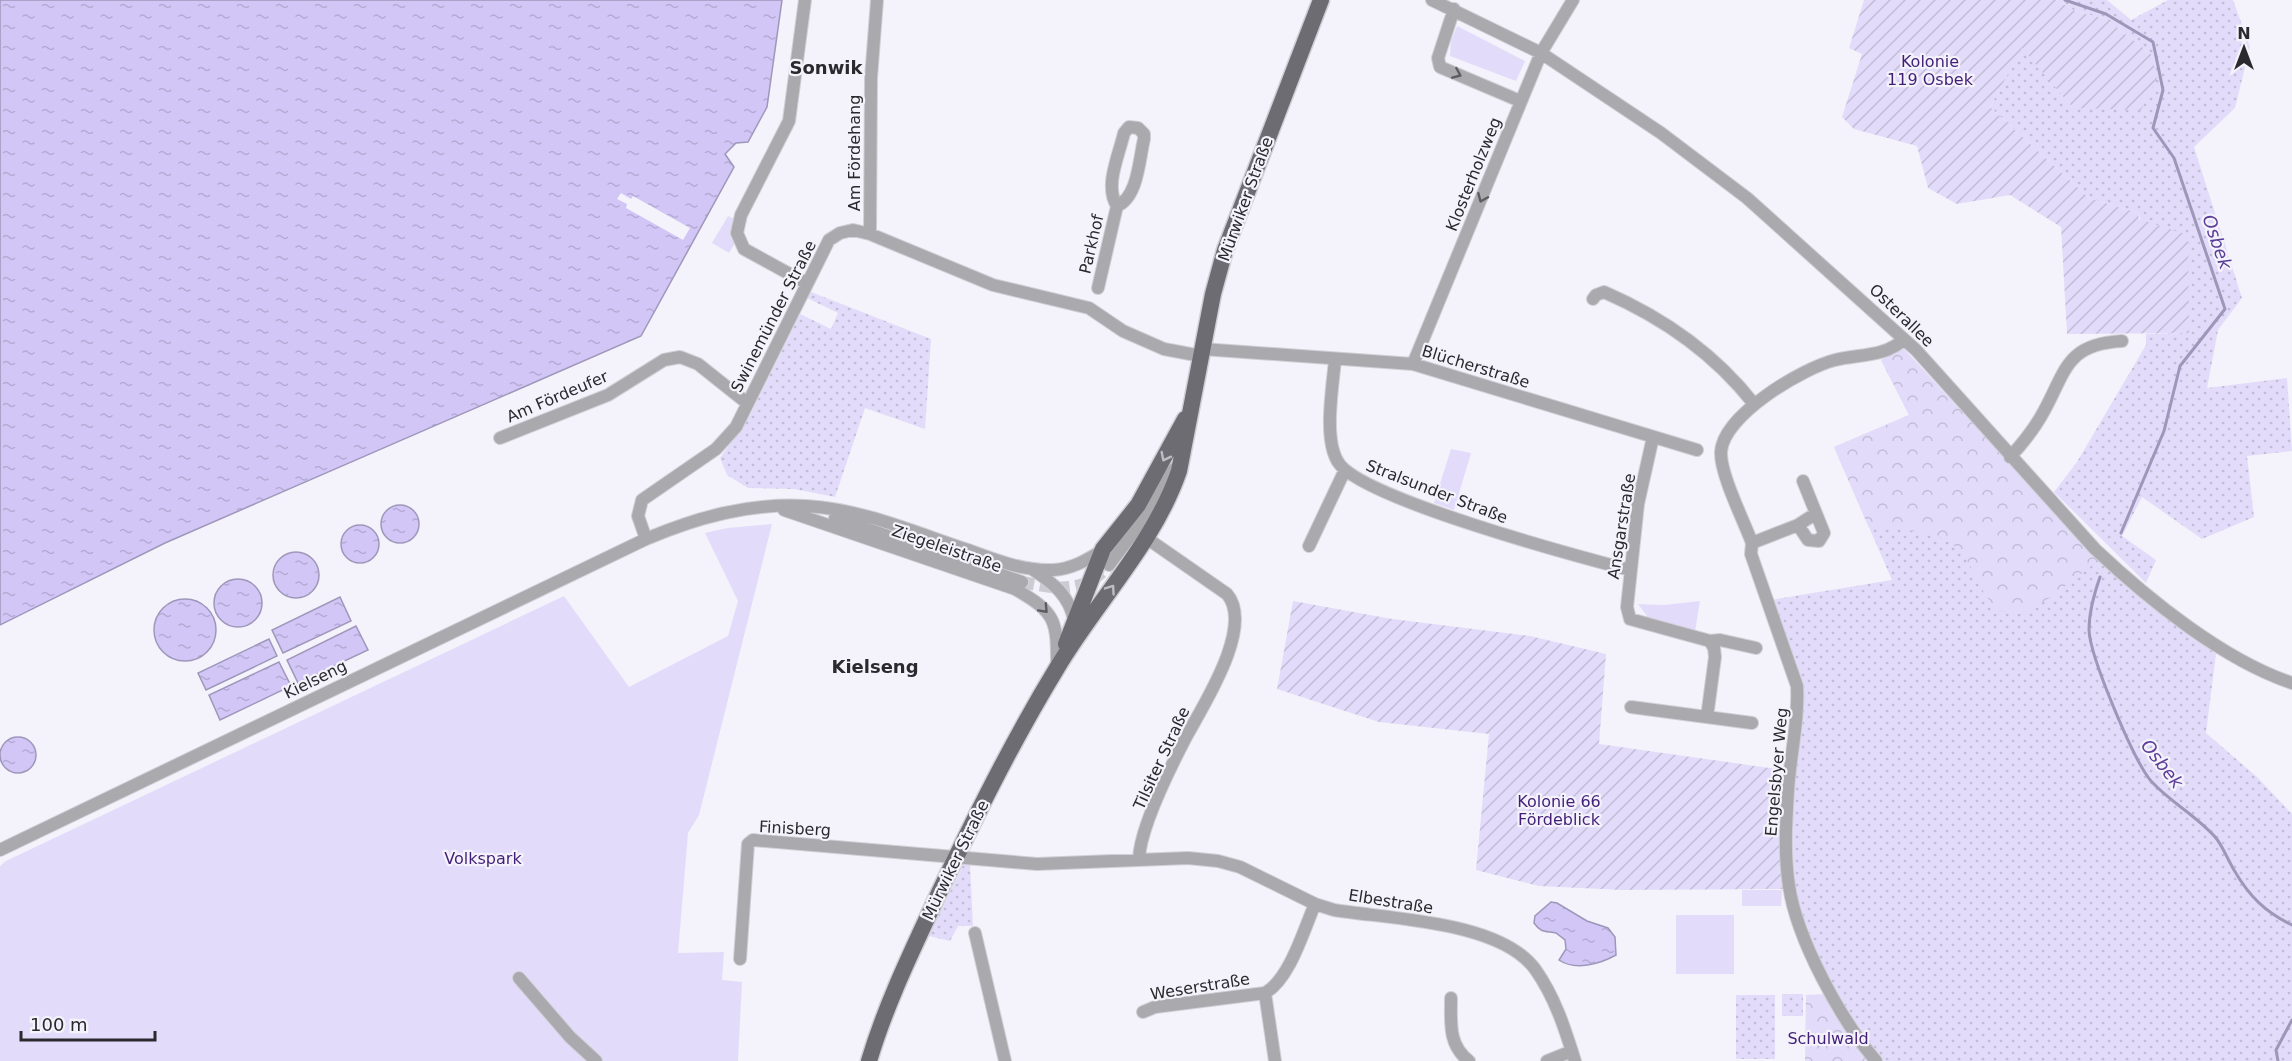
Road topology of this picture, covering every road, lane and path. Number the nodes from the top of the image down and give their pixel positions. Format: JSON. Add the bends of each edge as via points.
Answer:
{"nodes":[{"id":1,"x":805,"y":0,"type":"edge"},
{"id":2,"x":877,"y":0,"type":"edge"},
{"id":3,"x":1321,"y":0,"type":"edge"},
{"id":4,"x":1432,"y":0,"type":"edge"},
{"id":5,"x":1573,"y":0,"type":"edge"},
{"id":6,"x":1454,"y":9,"type":"junction"},
{"id":7,"x":1541,"y":53,"type":"junction"},
{"id":8,"x":1520,"y":101,"type":"junction"},
{"id":9,"x":1117,"y":206,"type":"junction"},
{"id":10,"x":870,"y":234,"type":"junction"},
{"id":11,"x":806,"y":283,"type":"junction"},
{"id":12,"x":1593,"y":299,"type":"dead end"},
{"id":13,"x":1089,"y":308,"type":"junction"},
{"id":14,"x":1904,"y":339,"type":"junction"},
{"id":15,"x":2122,"y":341,"type":"dead end"},
{"id":16,"x":1202,"y":352,"type":"junction"},
{"id":17,"x":1335,"y":359,"type":"junction"},
{"id":18,"x":1413,"y":364,"type":"junction"},
{"id":19,"x":747,"y":403,"type":"junction"},
{"id":20,"x":1754,"y":404,"type":"junction"},
{"id":21,"x":1192,"y":405,"type":"junction"},
{"id":22,"x":1653,"y":437,"type":"junction"},
{"id":23,"x":500,"y":438,"type":"dead end"},
{"id":24,"x":1696,"y":450,"type":"dead end"},
{"id":25,"x":1183,"y":454,"type":"junction"},
{"id":26,"x":2010,"y":457,"type":"junction"},
{"id":27,"x":1344,"y":472,"type":"junction"},
{"id":28,"x":1803,"y":481,"type":"dead end"},
{"id":29,"x":774,"y":507,"type":"junction"},
{"id":30,"x":1815,"y":514,"type":"junction"},
{"id":31,"x":1798,"y":525,"type":"junction"},
{"id":32,"x":1145,"y":537,"type":"junction"},
{"id":33,"x":646,"y":539,"type":"junction"},
{"id":34,"x":1752,"y":543,"type":"junction"},
{"id":35,"x":1309,"y":546,"type":"dead end"},
{"id":36,"x":1106,"y":557,"type":"junction"},
{"id":37,"x":1031,"y":568,"type":"junction"},
{"id":38,"x":1630,"y":570,"type":"junction"},
{"id":39,"x":1022,"y":582,"type":"tunnel mouth"},
{"id":40,"x":1074,"y":621,"type":"junction"},
{"id":41,"x":1710,"y":640,"type":"junction"},
{"id":42,"x":1756,"y":648,"type":"dead end"},
{"id":43,"x":1061,"y":660,"type":"junction"},
{"id":44,"x":2292,"y":683,"type":"edge"},
{"id":45,"x":1631,"y":707,"type":"dead end"},
{"id":46,"x":1707,"y":717,"type":"junction"},
{"id":47,"x":1752,"y":723,"type":"dead end"},
{"id":48,"x":0,"y":850,"type":"edge"},
{"id":49,"x":956,"y":857,"type":"junction"},
{"id":50,"x":1139,"y":859,"type":"junction"},
{"id":51,"x":1316,"y":904,"type":"junction"},
{"id":52,"x":975,"y":933,"type":"dead end"},
{"id":53,"x":740,"y":959,"type":"dead end"},
{"id":54,"x":519,"y":978,"type":"dead end"},
{"id":55,"x":1265,"y":993,"type":"junction"},
{"id":56,"x":1451,"y":998,"type":"dead end"},
{"id":57,"x":1143,"y":1012,"type":"dead end"},
{"id":58,"x":1574,"y":1056,"type":"edge"},
{"id":59,"x":596,"y":1061,"type":"edge"},
{"id":60,"x":869,"y":1061,"type":"edge"},
{"id":61,"x":1005,"y":1061,"type":"edge"},
{"id":62,"x":1275,"y":1061,"type":"edge"},
{"id":63,"x":1469,"y":1061,"type":"edge"},
{"id":64,"x":1547,"y":1061,"type":"edge"},
{"id":65,"x":1876,"y":1061,"type":"edge"}],
"edges":[{"from":1,"to":11,"type":"street","via":[[789,121],[741,215],[737,233],[744,249]]},
{"from":2,"to":10,"type":"street","name":"Am Fördehang","via":[[871,78]]},
{"from":3,"to":16,"type":"main road","name":"Mürwiker Straße","via":[[1225,250]]},
{"from":4,"to":6,"type":"street","name":"Osterallee"},
{"from":5,"to":7,"type":"street","name":"Klosterholzweg"},
{"from":6,"to":7,"type":"street","name":"Osterallee"},
{"from":6,"to":8,"type":"street","one_way":true,"via":[[1438,58],[1440,67]]},
{"from":7,"to":8,"type":"street","name":"Klosterholzweg"},
{"from":7,"to":14,"type":"street","name":"Osterallee","via":[[1661,133],[1747,198]]},
{"from":8,"to":18,"type":"street","name":"Klosterholzweg","one_way":true},
{"from":9,"to":9,"type":"street","name":"Parkhof","via":[[1112,200],[1111,185],[1124,133],[1129,127],[1138,128],[1144,139],[1132,191],[1125,203]]},
{"from":9,"to":13,"type":"street","name":"Parkhof"},
{"from":10,"to":11,"type":"street","name":"Swinemünder Straße","via":[[853,230],[829,240]]},
{"from":10,"to":13,"type":"street","name":"Swinemünder Straße","via":[[993,285]]},
{"from":11,"to":19,"type":"street","name":"Swinemünder Straße"},
{"from":12,"to":20,"type":"street","via":[[1604,292],[1675,330],[1723,366]]},
{"from":13,"to":16,"type":"street","name":"Swinemünder Straße","via":[[1164,349]]},
{"from":14,"to":20,"type":"street","via":[[1891,350],[1815,366]]},
{"from":14,"to":26,"type":"street","name":"Osterallee"},
{"from":15,"to":26,"type":"street","via":[[2094,345],[2063,368],[2043,412]]},
{"from":16,"to":17,"type":"street","name":"Blücherstraße"},
{"from":16,"to":21,"type":"main road","name":"Mürwiker Straße"},
{"from":17,"to":18,"type":"street","name":"Blücherstraße"},
{"from":17,"to":27,"type":"street","name":"Stralsunder Straße","via":[[1332,446]]},
{"from":18,"to":22,"type":"street","name":"Blücherstraße"},
{"from":19,"to":23,"type":"street","name":"Am Fördeufer","via":[[698,364],[672,358],[609,395]]},
{"from":19,"to":33,"type":"street","name":"Swinemünder Straße","via":[[736,427],[716,449],[642,500],[638,516]]},
{"from":20,"to":34,"type":"street","name":"Engelsbyer Weg","via":[[1724,442],[1722,459]]},
{"from":21,"to":25,"type":"main road","name":"Mürwiker Straße"},
{"from":21,"to":36,"type":"main road","name":"Mürwiker Straße","one_way":true},
{"from":22,"to":24,"type":"street","name":"Blücherstraße"},
{"from":22,"to":38,"type":"street","name":"Ansgarstraße","via":[[1638,504]]},
{"from":25,"to":32,"type":"main road","name":"Mürwiker Straße","via":[[1173,489]]},
{"from":25,"to":36,"type":"street","name":"Ziegeleistraße","via":[[1139,525]]},
{"from":26,"to":44,"type":"street","name":"Osterallee","via":[[2095,549],[2150,598],[2250,665]]},
{"from":27,"to":35,"type":"street"},
{"from":27,"to":38,"type":"street","name":"Stralsunder Straße","via":[[1476,526]]},
{"from":28,"to":30,"type":"street"},
{"from":29,"to":33,"type":"street","name":"Ziegeleistraße","via":[[730,510]]},
{"from":29,"to":37,"type":"street","name":"Ziegeleistraße","via":[[806,506],[876,519]]},
{"from":29,"to":39,"type":"street","name":"Ziegeleistraße","via":[[845,520]]},
{"from":29,"to":43,"type":"street","name":"Ziegeleistraße","one_way":true,"via":[[1016,589],[1052,617]]},
{"from":30,"to":31,"type":"street"},
{"from":30,"to":31,"type":"street","via":[[1824,533],[1819,541],[1804,537]]},
{"from":31,"to":34,"type":"street"},
{"from":43,"to":32,"type":"main road","name":"Mürwiker Straße","one_way":true},
{"from":32,"to":50,"type":"street","name":"Tilsiter Straße","via":[[1227,594],[1235,616],[1218,677],[1170,769]]},
{"from":33,"to":48,"type":"street","name":"Kielseng"},
{"from":34,"to":65,"type":"street","name":"Engelsbyer Weg","via":[[1751,554],[1797,686],[1786,826],[1793,908],[1828,988]]},
{"from":36,"to":37,"type":"street","name":"Ziegeleistraße","via":[[1053,570]]},
{"from":36,"to":40,"type":"main road","name":"Mürwiker Straße"},
{"from":37,"to":40,"type":"street","name":"Ziegeleistraße","via":[[1065,596]]},
{"from":38,"to":41,"type":"street","name":"Ansgarstraße","via":[[1630,620]]},
{"from":40,"to":43,"type":"main road","name":"Mürwiker Straße"},
{"from":41,"to":42,"type":"street"},
{"from":41,"to":46,"type":"street","via":[[1715,657]]},
{"from":43,"to":49,"type":"main road","name":"Mürwiker Straße","via":[[1011,747]]},
{"from":45,"to":46,"type":"street"},
{"from":46,"to":47,"type":"street"},
{"from":49,"to":50,"type":"street","via":[[1036,864]]},
{"from":49,"to":53,"type":"street","name":"Finisberg","via":[[753,840],[748,844]]},
{"from":49,"to":60,"type":"main road","name":"Mürwiker Straße","via":[[900,974]]},
{"from":50,"to":51,"type":"street","name":"Elbestraße","via":[[1218,861],[1257,874]]},
{"from":51,"to":55,"type":"street","name":"Weserstraße","via":[[1285,973]]},
{"from":51,"to":58,"type":"street","name":"Elbestraße","via":[[1480,933],[1503,943],[1534,968],[1554,1002]]},
{"from":52,"to":61,"type":"street"},
{"from":54,"to":59,"type":"street"},
{"from":55,"to":57,"type":"street","name":"Weserstraße","via":[[1167,1005]]},
{"from":55,"to":62,"type":"street"},
{"from":56,"to":63,"type":"street","via":[[1452,1037],[1460,1054]]},
{"from":58,"to":64,"type":"street"}]}
